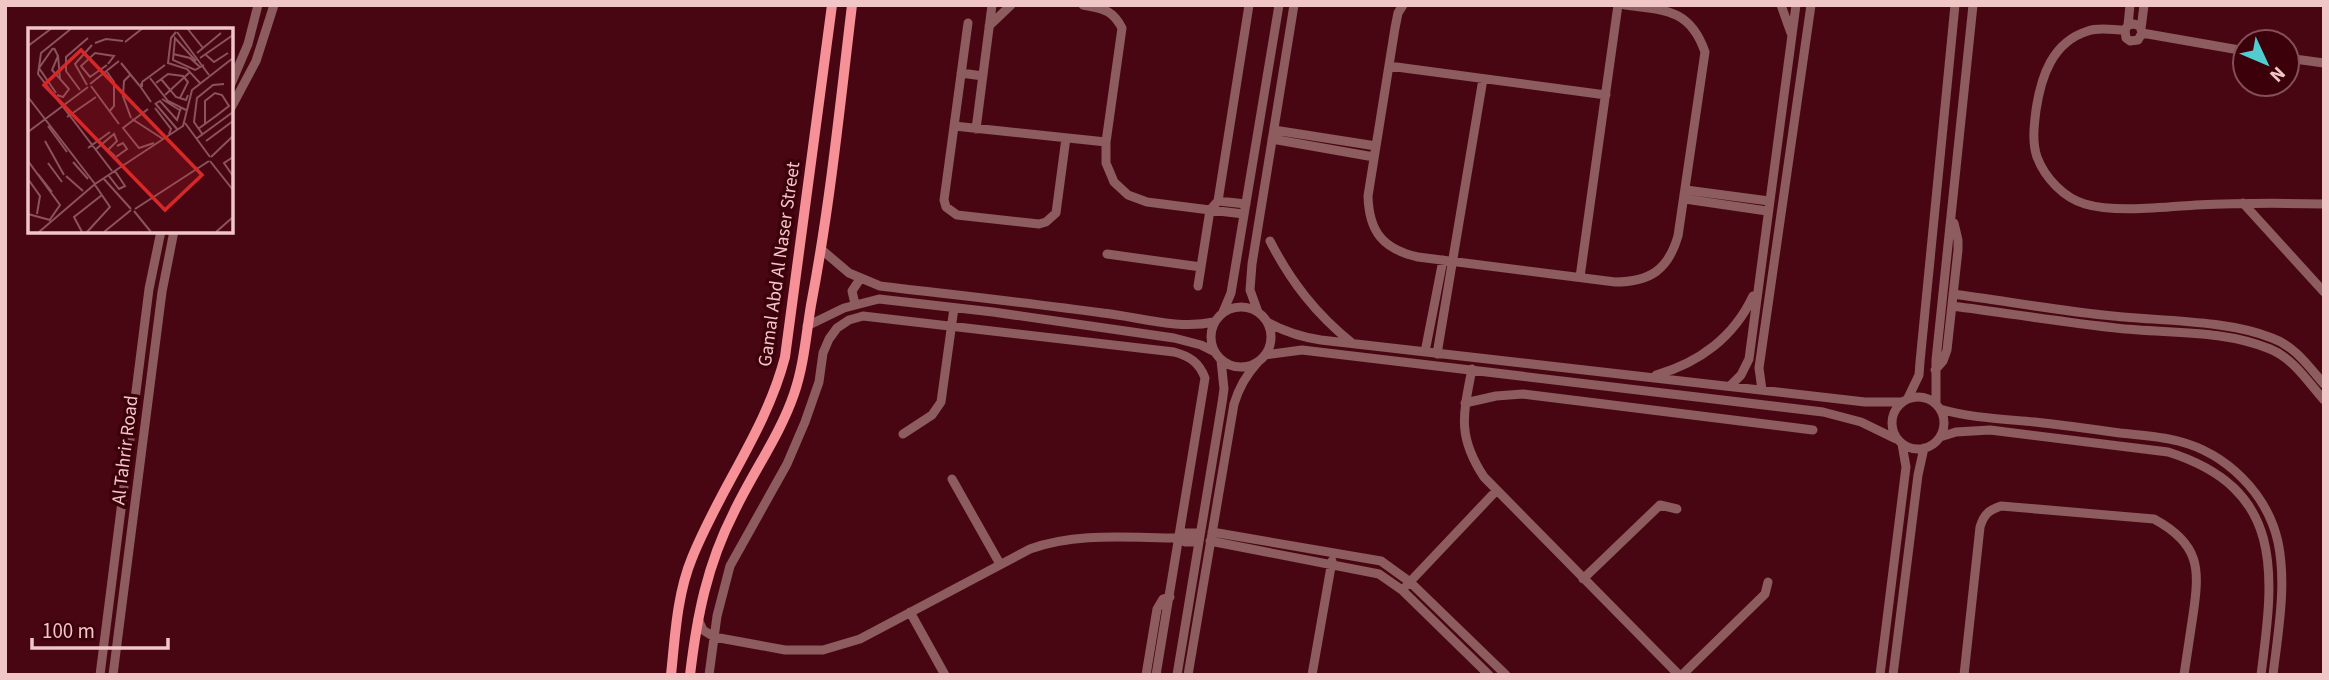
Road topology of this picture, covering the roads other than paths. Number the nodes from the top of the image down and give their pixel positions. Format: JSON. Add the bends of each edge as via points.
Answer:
{"nodes":[{"id":1,"x":258,"y":5,"type":"edge"},
{"id":2,"x":274,"y":5,"type":"edge"},
{"id":3,"x":832,"y":5,"type":"edge"},
{"id":4,"x":852,"y":5,"type":"edge"},
{"id":5,"x":992,"y":5,"type":"edge"},
{"id":6,"x":1011,"y":5,"type":"edge"},
{"id":7,"x":1083,"y":5,"type":"edge"},
{"id":8,"x":1249,"y":5,"type":"edge"},
{"id":9,"x":1279,"y":5,"type":"edge"},
{"id":10,"x":1294,"y":5,"type":"edge"},
{"id":11,"x":1404,"y":5,"type":"edge"},
{"id":12,"x":1618,"y":5,"type":"edge"},
{"id":13,"x":1625,"y":5,"type":"edge"},
{"id":14,"x":1781,"y":5,"type":"edge"},
{"id":15,"x":1797,"y":5,"type":"edge"},
{"id":16,"x":1811,"y":5,"type":"edge"},
{"id":17,"x":1955,"y":5,"type":"edge"},
{"id":18,"x":1973,"y":5,"type":"edge"},
{"id":19,"x":2130,"y":5,"type":"edge"},
{"id":20,"x":2144,"y":5,"type":"edge"},
{"id":21,"x":968,"y":23,"type":"dead end"},
{"id":22,"x":989,"y":26,"type":"junction"},
{"id":23,"x":2126,"y":28,"type":"junction"},
{"id":24,"x":2142,"y":31,"type":"junction"},
{"id":25,"x":1792,"y":36,"type":"junction"},
{"id":26,"x":2231,"y":48,"type":"edge"},
{"id":27,"x":2301,"y":60,"type":"edge"},
{"id":28,"x":2324,"y":63,"type":"edge"},
{"id":29,"x":1389,"y":66,"type":"junction"},
{"id":30,"x":844,"y":71,"type":"junction"},
{"id":31,"x":823,"y":72,"type":"junction"},
{"id":32,"x":961,"y":73,"type":"junction"},
{"id":33,"x":983,"y":76,"type":"junction"},
{"id":34,"x":233,"y":79,"type":"edge"},
{"id":35,"x":1483,"y":79,"type":"junction"},
{"id":36,"x":1606,"y":95,"type":"junction"},
{"id":37,"x":233,"y":104,"type":"edge"},
{"id":38,"x":818,"y":104,"type":"junction"},
{"id":39,"x":840,"y":108,"type":"junction"},
{"id":40,"x":954,"y":126,"type":"junction"},
{"id":41,"x":976,"y":128,"type":"junction"},
{"id":42,"x":1273,"y":135,"type":"junction"},
{"id":43,"x":1066,"y":138,"type":"junction"},
{"id":44,"x":1106,"y":142,"type":"junction"},
{"id":45,"x":1376,"y":146,"type":"junction"},
{"id":46,"x":1374,"y":157,"type":"junction"},
{"id":47,"x":1685,"y":194,"type":"junction"},
{"id":48,"x":1218,"y":201,"type":"junction"},
{"id":49,"x":1769,"y":201,"type":"junction"},
{"id":50,"x":2243,"y":203,"type":"junction"},
{"id":51,"x":2324,"y":204,"type":"edge"},
{"id":52,"x":1245,"y":209,"type":"junction"},
{"id":53,"x":1210,"y":210,"type":"junction"},
{"id":54,"x":1768,"y":212,"type":"junction"},
{"id":55,"x":1952,"y":219,"type":"junction"},
{"id":56,"x":161,"y":233,"type":"edge"},
{"id":57,"x":174,"y":233,"type":"edge"},
{"id":58,"x":1270,"y":241,"type":"dead end"},
{"id":59,"x":822,"y":250,"type":"junction"},
{"id":60,"x":1107,"y":254,"type":"dead end"},
{"id":61,"x":1443,"y":260,"type":"junction"},
{"id":62,"x":1454,"y":261,"type":"junction"},
{"id":63,"x":1201,"y":267,"type":"junction"},
{"id":64,"x":1580,"y":277,"type":"junction"},
{"id":65,"x":860,"y":279,"type":"junction"},
{"id":66,"x":1198,"y":286,"type":"dead end"},
{"id":67,"x":1757,"y":288,"type":"junction"},
{"id":68,"x":2324,"y":292,"type":"edge"},
{"id":69,"x":1953,"y":293,"type":"junction"},
{"id":70,"x":855,"y":304,"type":"junction"},
{"id":71,"x":1952,"y":306,"type":"junction"},
{"id":72,"x":954,"y":308,"type":"junction"},
{"id":73,"x":1223,"y":312,"type":"junction"},
{"id":74,"x":1258,"y":312,"type":"junction"},
{"id":75,"x":1214,"y":322,"type":"junction"},
{"id":76,"x":1268,"y":322,"type":"junction"},
{"id":77,"x":951,"y":324,"type":"junction"},
{"id":78,"x":807,"y":326,"type":"junction"},
{"id":79,"x":2191,"y":329,"type":"junction"},
{"id":80,"x":1353,"y":344,"type":"junction"},
{"id":81,"x":1213,"y":351,"type":"junction"},
{"id":82,"x":1425,"y":352,"type":"junction"},
{"id":83,"x":1437,"y":354,"type":"junction"},
{"id":84,"x":1261,"y":359,"type":"junction"},
{"id":85,"x":1221,"y":360,"type":"junction"},
{"id":86,"x":1546,"y":365,"type":"junction"},
{"id":87,"x":1472,"y":369,"type":"junction"},
{"id":88,"x":1935,"y":370,"type":"junction"},
{"id":89,"x":1650,"y":376,"type":"junction"},
{"id":90,"x":1544,"y":378,"type":"junction"},
{"id":91,"x":2324,"y":384,"type":"edge"},
{"id":92,"x":1730,"y":386,"type":"junction"},
{"id":93,"x":1762,"y":390,"type":"junction"},
{"id":94,"x":1904,"y":400,"type":"junction"},
{"id":95,"x":2324,"y":400,"type":"edge"},
{"id":96,"x":1465,"y":403,"type":"junction"},
{"id":97,"x":1938,"y":406,"type":"junction"},
{"id":98,"x":1812,"y":430,"type":"dead end"},
{"id":99,"x":903,"y":434,"type":"dead end"},
{"id":100,"x":1940,"y":437,"type":"junction"},
{"id":101,"x":1899,"y":441,"type":"junction"},
{"id":102,"x":1924,"y":449,"type":"junction"},
{"id":103,"x":951,"y":478,"type":"dead end"},
{"id":104,"x":1496,"y":491,"type":"junction"},
{"id":105,"x":1677,"y":509,"type":"dead end"},
{"id":106,"x":1211,"y":536,"type":"junction"},
{"id":107,"x":1179,"y":538,"type":"junction"},
{"id":108,"x":1200,"y":538,"type":"junction"},
{"id":109,"x":1334,"y":553,"type":"junction"},
{"id":110,"x":1000,"y":564,"type":"junction"},
{"id":111,"x":1331,"y":564,"type":"junction"},
{"id":112,"x":1583,"y":579,"type":"junction"},
{"id":113,"x":1410,"y":582,"type":"junction"},
{"id":114,"x":1768,"y":582,"type":"dead end"},
{"id":115,"x":1402,"y":590,"type":"junction"},
{"id":116,"x":1170,"y":597,"type":"junction"},
{"id":117,"x":910,"y":612,"type":"junction"},
{"id":118,"x":698,"y":619,"type":"junction"},
{"id":119,"x":714,"y":637,"type":"junction"},
{"id":120,"x":692,"y":652,"type":"junction"},
{"id":121,"x":1489,"y":658,"type":"junction"},
{"id":122,"x":1481,"y":666,"type":"junction"},
{"id":123,"x":100,"y":675,"type":"edge"},
{"id":124,"x":113,"y":675,"type":"edge"},
{"id":125,"x":671,"y":675,"type":"edge"},
{"id":126,"x":690,"y":675,"type":"edge"},
{"id":127,"x":709,"y":675,"type":"edge"},
{"id":128,"x":945,"y":675,"type":"edge"},
{"id":129,"x":1146,"y":675,"type":"edge"},
{"id":130,"x":1156,"y":675,"type":"edge"},
{"id":131,"x":1177,"y":675,"type":"edge"},
{"id":132,"x":1188,"y":675,"type":"edge"},
{"id":133,"x":1312,"y":675,"type":"edge"},
{"id":134,"x":1472,"y":675,"type":"edge"},
{"id":135,"x":1489,"y":675,"type":"edge"},
{"id":136,"x":1506,"y":675,"type":"edge"},
{"id":137,"x":1681,"y":675,"type":"edge"},
{"id":138,"x":1880,"y":675,"type":"edge"},
{"id":139,"x":1893,"y":675,"type":"edge"},
{"id":140,"x":1964,"y":675,"type":"edge"},
{"id":141,"x":2185,"y":675,"type":"edge"},
{"id":142,"x":2261,"y":675,"type":"edge"},
{"id":143,"x":2273,"y":675,"type":"edge"}],
"edges":[{"from":1,"to":34,"type":"street"},
{"from":2,"to":37,"type":"street","via":[[259,52]]},
{"from":3,"to":31,"type":"main road","name":"Gamal Abd Al Naser Street"},
{"from":4,"to":30,"type":"main road","name":"Gamal Abd Al Naser Street"},
{"from":5,"to":22,"type":"street"},
{"from":6,"to":22,"type":"street"},
{"from":7,"to":44,"type":"street","via":[[1105,9],[1116,16],[1122,28]]},
{"from":8,"to":48,"type":"street"},
{"from":9,"to":52,"type":"street"},
{"from":10,"to":42,"type":"street"},
{"from":11,"to":29,"type":"street","via":[[1398,13]]},
{"from":12,"to":36,"type":"street"},
{"from":13,"to":47,"type":"street","via":[[1667,10],[1685,19],[1698,33],[1705,52]]},
{"from":14,"to":25,"type":"street"},
{"from":15,"to":25,"type":"street"},
{"from":16,"to":93,"type":"street","via":[[1759,368]]},
{"from":17,"to":94,"type":"street","via":[[1919,375]]},
{"from":18,"to":55,"type":"street"},
{"from":19,"to":23,"type":"street"},
{"from":20,"to":24,"type":"street"},
{"from":21,"to":32,"type":"street"},
{"from":22,"to":33,"type":"street"},
{"from":23,"to":24,"type":"street","via":[[2137,24]]},
{"from":23,"to":24,"type":"street","via":[[2130,41],[2138,40]]},
{"from":23,"to":50,"type":"street","via":[[2090,30],[2071,39],[2055,53],[2044,72],[2033,134],[2037,157],[2048,178],[2065,194],[2086,204],[2127,208]]},
{"from":24,"to":26,"type":"street"},
{"from":25,"to":49,"type":"street"},
{"from":27,"to":28,"type":"street"},
{"from":29,"to":35,"type":"street"},
{"from":29,"to":45,"type":"street"},
{"from":30,"to":31,"type":"main road"},
{"from":30,"to":39,"type":"main road","name":"Gamal Abd Al Naser Street"},
{"from":31,"to":38,"type":"main road","name":"Gamal Abd Al Naser Street"},
{"from":32,"to":33,"type":"street"},
{"from":32,"to":40,"type":"street"},
{"from":33,"to":41,"type":"street"},
{"from":35,"to":36,"type":"street"},
{"from":35,"to":62,"type":"street"},
{"from":36,"to":64,"type":"street"},
{"from":38,"to":39,"type":"main road","via":[[832,102]]},
{"from":38,"to":125,"type":"main road","name":"Gamal Abd Al Naser Street","via":[[780,378],[765,417],[691,560]]},
{"from":39,"to":59,"type":"main road","name":"Gamal Abd Al Naser Street"},
{"from":40,"to":41,"type":"street"},
{"from":40,"to":43,"type":"street","via":[[946,207],[957,215],[1039,224],[1056,213]]},
{"from":41,"to":43,"type":"street"},
{"from":42,"to":45,"type":"street"},
{"from":42,"to":46,"type":"street"},
{"from":42,"to":74,"type":"street","via":[[1250,282]]},
{"from":43,"to":44,"type":"street"},
{"from":44,"to":53,"type":"street","via":[[1105,163],[1128,195]]},
{"from":45,"to":46,"type":"street"},
{"from":46,"to":61,"type":"street","via":[[1368,196],[1375,230],[1401,253]]},
{"from":47,"to":49,"type":"street"},
{"from":47,"to":54,"type":"street"},
{"from":47,"to":64,"type":"street","via":[[1673,253],[1663,267],[1632,282]]},
{"from":48,"to":52,"type":"street"},
{"from":48,"to":53,"type":"street"},
{"from":49,"to":54,"type":"street"},
{"from":50,"to":51,"type":"street"},
{"from":50,"to":68,"type":"street"},
{"from":52,"to":53,"type":"street"},
{"from":52,"to":73,"type":"street","via":[[1231,293]]},
{"from":53,"to":63,"type":"street"},
{"from":54,"to":67,"type":"street"},
{"from":55,"to":69,"type":"street","via":[[1958,240]]},
{"from":55,"to":88,"type":"street"},
{"from":56,"to":123,"type":"street","name":"Al Tahrir Road","via":[[149,289]]},
{"from":57,"to":124,"type":"street","name":"Al Tahrir Road"},
{"from":58,"to":80,"type":"street","via":[[1313,308]]},
{"from":59,"to":65,"type":"street"},
{"from":59,"to":78,"type":"main road","name":"Gamal Abd Al Naser Street"},
{"from":60,"to":63,"type":"street"},
{"from":61,"to":62,"type":"street"},
{"from":61,"to":82,"type":"street"},
{"from":62,"to":64,"type":"street"},
{"from":62,"to":83,"type":"street"},
{"from":63,"to":66,"type":"street"},
{"from":65,"to":70,"type":"street","via":[[852,291]]},
{"from":65,"to":75,"type":"street","via":[[880,286],[1175,324]]},
{"from":67,"to":89,"type":"street","via":[[1747,310],[1715,346],[1674,370]]},
{"from":67,"to":92,"type":"street","via":[[1749,359]]},
{"from":69,"to":71,"type":"street"},
{"from":69,"to":79,"type":"street"},
{"from":70,"to":72,"type":"street","via":[[879,299]]},
{"from":70,"to":78,"type":"street"},
{"from":71,"to":79,"type":"street","via":[[2117,328]]},
{"from":71,"to":88,"type":"street","via":[[1946,356]]},
{"from":72,"to":77,"type":"street"},
{"from":72,"to":81,"type":"street","via":[[1188,340]]},
{"from":73,"to":74,"type":"street","via":[[1242,306]]},
{"from":73,"to":75,"type":"street"},
{"from":74,"to":76,"type":"street"},
{"from":75,"to":81,"type":"street","via":[[1210,336]]},
{"from":76,"to":80,"type":"street","via":[[1302,337]]},
{"from":76,"to":84,"type":"street","via":[[1271,339]]},
{"from":77,"to":99,"type":"street","via":[[939,408]]},
{"from":77,"to":107,"type":"street","via":[[1174,352],[1193,360],[1205,377]]},
{"from":77,"to":119,"type":"street","via":[[863,316],[837,328],[823,353],[819,382],[787,464],[730,566]]},
{"from":78,"to":118,"type":"main road","name":"Gamal Abd Al Naser Street","via":[[794,394],[711,562]]},
{"from":79,"to":91,"type":"street","via":[[2217,326],[2273,338],[2297,354]]},
{"from":79,"to":95,"type":"street","via":[[2270,348],[2291,362]]},
{"from":80,"to":82,"type":"street"},
{"from":81,"to":85,"type":"street"},
{"from":82,"to":83,"type":"street"},
{"from":83,"to":86,"type":"street"},
{"from":84,"to":85,"type":"street","via":[[1239,368]]},
{"from":84,"to":87,"type":"street","via":[[1302,350]]},
{"from":84,"to":106,"type":"street","via":[[1247,374],[1234,404]]},
{"from":85,"to":108,"type":"street","via":[[1224,389]]},
{"from":86,"to":89,"type":"street"},
{"from":86,"to":90,"type":"street"},
{"from":87,"to":90,"type":"street"},
{"from":87,"to":96,"type":"street"},
{"from":88,"to":97,"type":"street"},
{"from":89,"to":92,"type":"street"},
{"from":90,"to":101,"type":"street","via":[[1823,412],[1861,422]]},
{"from":92,"to":93,"type":"street"},
{"from":93,"to":94,"type":"street","via":[[1866,402]]},
{"from":94,"to":97,"type":"street","via":[[1918,396]]},
{"from":94,"to":101,"type":"street","via":[[1891,420]]},
{"from":96,"to":98,"type":"street","via":[[1523,394]]},
{"from":96,"to":104,"type":"street","via":[[1465,438],[1472,459]]},
{"from":97,"to":100,"type":"street","via":[[1944,418]]},
{"from":97,"to":143,"type":"street","via":[[1975,417],[2177,441],[2214,455],[2235,471],[2264,506],[2278,542],[2280,615]]},
{"from":100,"to":102,"type":"street"},
{"from":100,"to":142,"type":"street","via":[[1990,430],[2168,452],[2215,472],[2247,504],[2268,555]]},
{"from":101,"to":102,"type":"street","via":[[1912,449]]},
{"from":101,"to":138,"type":"street","via":[[1906,467]]},
{"from":102,"to":139,"type":"street"},
{"from":103,"to":110,"type":"street"},
{"from":104,"to":112,"type":"street"},
{"from":104,"to":113,"type":"street"},
{"from":105,"to":112,"type":"street","via":[[1660,505]]},
{"from":106,"to":109,"type":"street"},
{"from":106,"to":111,"type":"street"},
{"from":106,"to":132,"type":"street"},
{"from":107,"to":108,"type":"street","via":[[1185,533]]},
{"from":107,"to":110,"type":"street","via":[[1054,540]]},
{"from":107,"to":116,"type":"street"},
{"from":108,"to":131,"type":"street"},
{"from":109,"to":111,"type":"street"},
{"from":109,"to":113,"type":"street","via":[[1381,561]]},
{"from":110,"to":117,"type":"street"},
{"from":111,"to":115,"type":"street","via":[[1379,574]]},
{"from":111,"to":133,"type":"street"},
{"from":112,"to":137,"type":"street"},
{"from":113,"to":115,"type":"street"},
{"from":113,"to":121,"type":"street"},
{"from":114,"to":137,"type":"street","via":[[1765,594]]},
{"from":115,"to":122,"type":"street"},
{"from":116,"to":129,"type":"street","via":[[1159,603]]},
{"from":116,"to":130,"type":"street"},
{"from":117,"to":119,"type":"street","via":[[860,639],[823,650],[785,650]]},
{"from":117,"to":128,"type":"street"},
{"from":118,"to":119,"type":"street"},
{"from":118,"to":120,"type":"main road","name":"Gamal Abd Al Naser Street"},
{"from":119,"to":120,"type":"street"},
{"from":119,"to":127,"type":"street"},
{"from":120,"to":126,"type":"main road","name":"Gamal Abd Al Naser Street"},
{"from":121,"to":122,"type":"street"},
{"from":121,"to":136,"type":"street"},
{"from":122,"to":134,"type":"street"},
{"from":122,"to":135,"type":"street"},
{"from":140,"to":141,"type":"street","via":[[1980,527],[1989,510],[2001,506],[2154,519],[2171,529],[2185,542],[2197,569]]}]}
